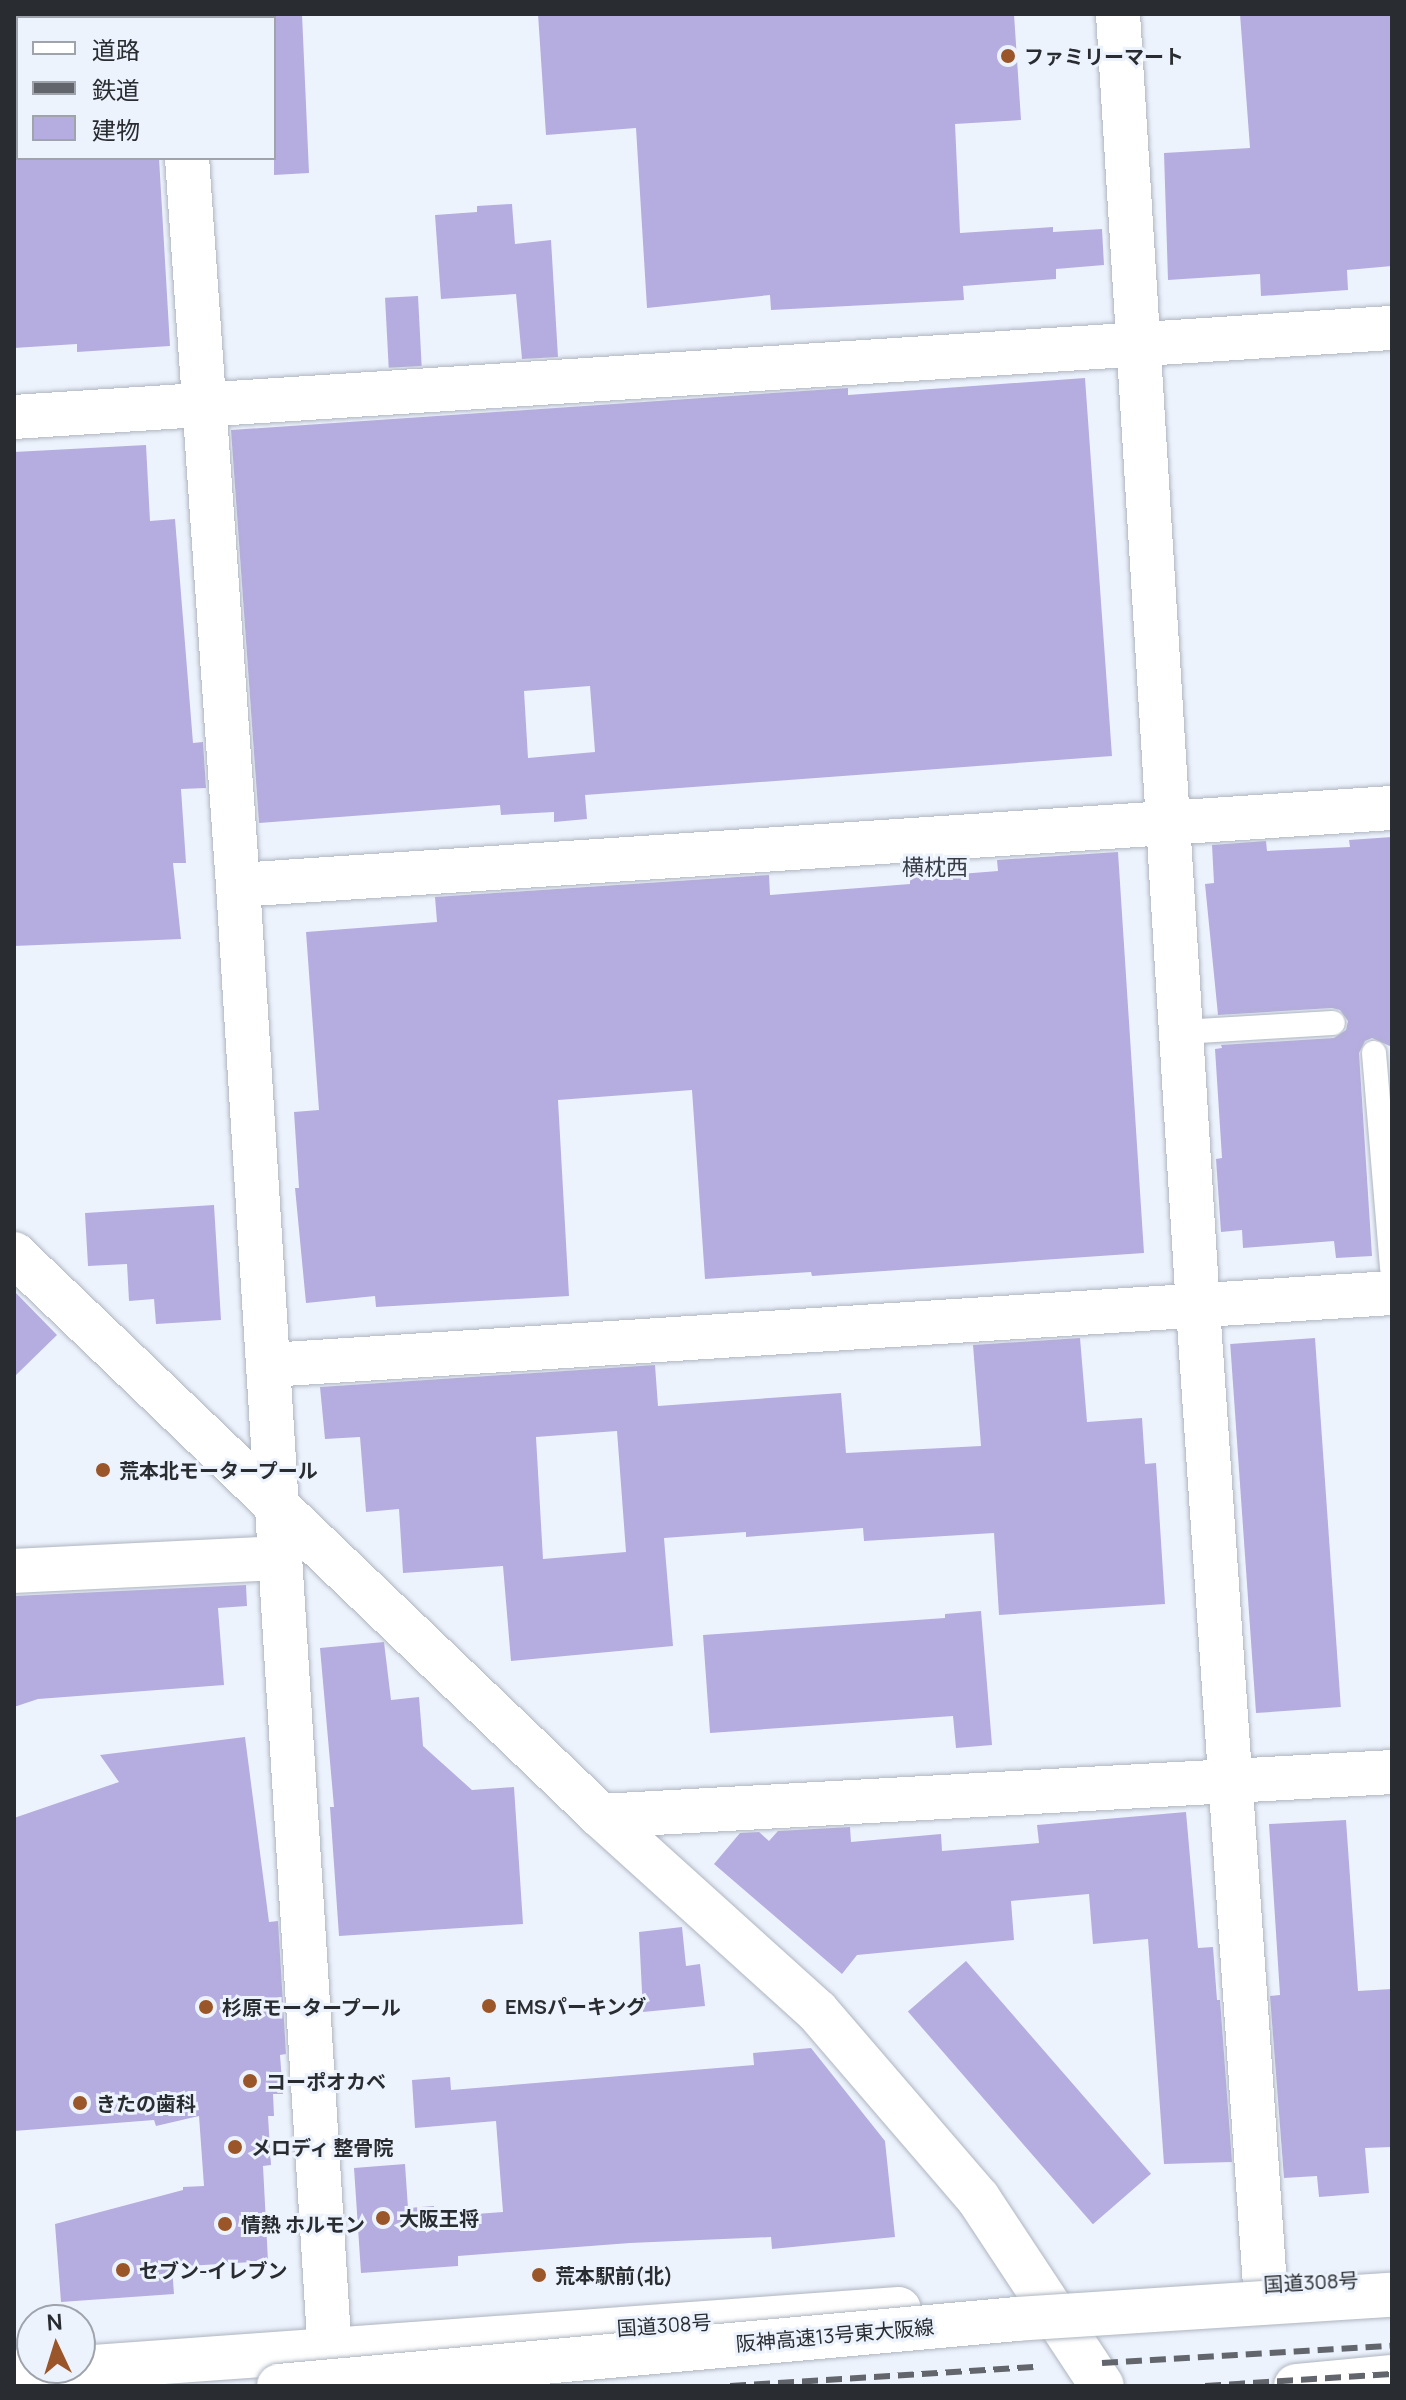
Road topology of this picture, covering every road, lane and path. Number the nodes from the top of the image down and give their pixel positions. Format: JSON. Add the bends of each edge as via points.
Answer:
{"nodes":[{"id":1,"x":1118,"y":14,"type":"edge"},
{"id":2,"x":187,"y":160,"type":"edge"},
{"id":3,"x":1392,"y":328,"type":"edge"},
{"id":4,"x":1139,"y":344,"type":"junction"},
{"id":5,"x":204,"y":402,"type":"junction"},
{"id":6,"x":14,"y":417,"type":"edge"},
{"id":7,"x":1392,"y":808,"type":"edge"},
{"id":8,"x":1169,"y":824,"type":"junction"},
{"id":9,"x":238,"y":885,"type":"junction"},
{"id":10,"x":1333,"y":1023,"type":"dead end"},
{"id":11,"x":1181,"y":1032,"type":"junction"},
{"id":12,"x":1374,"y":1053,"type":"dead end"},
{"id":13,"x":14,"y":1254,"type":"edge"},
{"id":14,"x":1392,"y":1268,"type":"edge"},
{"id":15,"x":1392,"y":1293,"type":"edge"},
{"id":16,"x":1198,"y":1308,"type":"junction"},
{"id":17,"x":269,"y":1365,"type":"junction"},
{"id":18,"x":275,"y":1503,"type":"junction"},
{"id":19,"x":281,"y":1558,"type":"junction"},
{"id":20,"x":14,"y":1571,"type":"edge"},
{"id":21,"x":1392,"y":1772,"type":"edge"},
{"id":22,"x":1232,"y":1783,"type":"junction"},
{"id":23,"x":601,"y":1816,"type":"junction"},
{"id":24,"x":1265,"y":2285,"type":"junction"},
{"id":25,"x":1387,"y":2291,"type":"edge"},
{"id":26,"x":1044,"y":2298,"type":"junction"},
{"id":27,"x":96,"y":2368,"type":"edge"},
{"id":28,"x":330,"y":2368,"type":"edge"},
{"id":29,"x":1392,"y":2377,"type":"edge"},
{"id":30,"x":279,"y":2386,"type":"edge"},
{"id":31,"x":1102,"y":2386,"type":"edge"},
{"id":32,"x":1296,"y":2386,"type":"edge"}],
"edges":[{"from":1,"to":4,"type":"main road"},
{"from":2,"to":5,"type":"main road"},
{"from":3,"to":4,"type":"main road"},
{"from":4,"to":5,"type":"main road"},
{"from":4,"to":8,"type":"main road"},
{"from":5,"to":6,"type":"main road"},
{"from":5,"to":9,"type":"main road"},
{"from":7,"to":8,"type":"main road"},
{"from":8,"to":9,"type":"main road"},
{"from":8,"to":11,"type":"main road"},
{"from":9,"to":17,"type":"main road"},
{"from":10,"to":11,"type":"lane"},
{"from":11,"to":16,"type":"main road"},
{"from":12,"to":14,"type":"lane"},
{"from":13,"to":18,"type":"main road"},
{"from":15,"to":16,"type":"main road"},
{"from":16,"to":17,"type":"main road"},
{"from":16,"to":22,"type":"main road"},
{"from":17,"to":18,"type":"main road"},
{"from":18,"to":19,"type":"main road"},
{"from":18,"to":23,"type":"main road"},
{"from":19,"to":20,"type":"main road"},
{"from":19,"to":28,"type":"main road"},
{"from":21,"to":22,"type":"main road"},
{"from":22,"to":23,"type":"main road"},
{"from":22,"to":24,"type":"main road"},
{"from":23,"to":26,"type":"main road","via":[[817,2011],[978,2198]]},
{"from":24,"to":25,"type":"main road","name":"国道308号"},
{"from":24,"to":26,"type":"main road","name":"国道308号"},
{"from":25,"to":30,"type":"main road","name":"阪神高速13号東大阪線","bridge":true},
{"from":26,"to":28,"type":"main road","name":"国道308号"},
{"from":26,"to":31,"type":"main road"},
{"from":27,"to":28,"type":"main road","name":"国道308号"},
{"from":29,"to":32,"type":"main road"}]}
